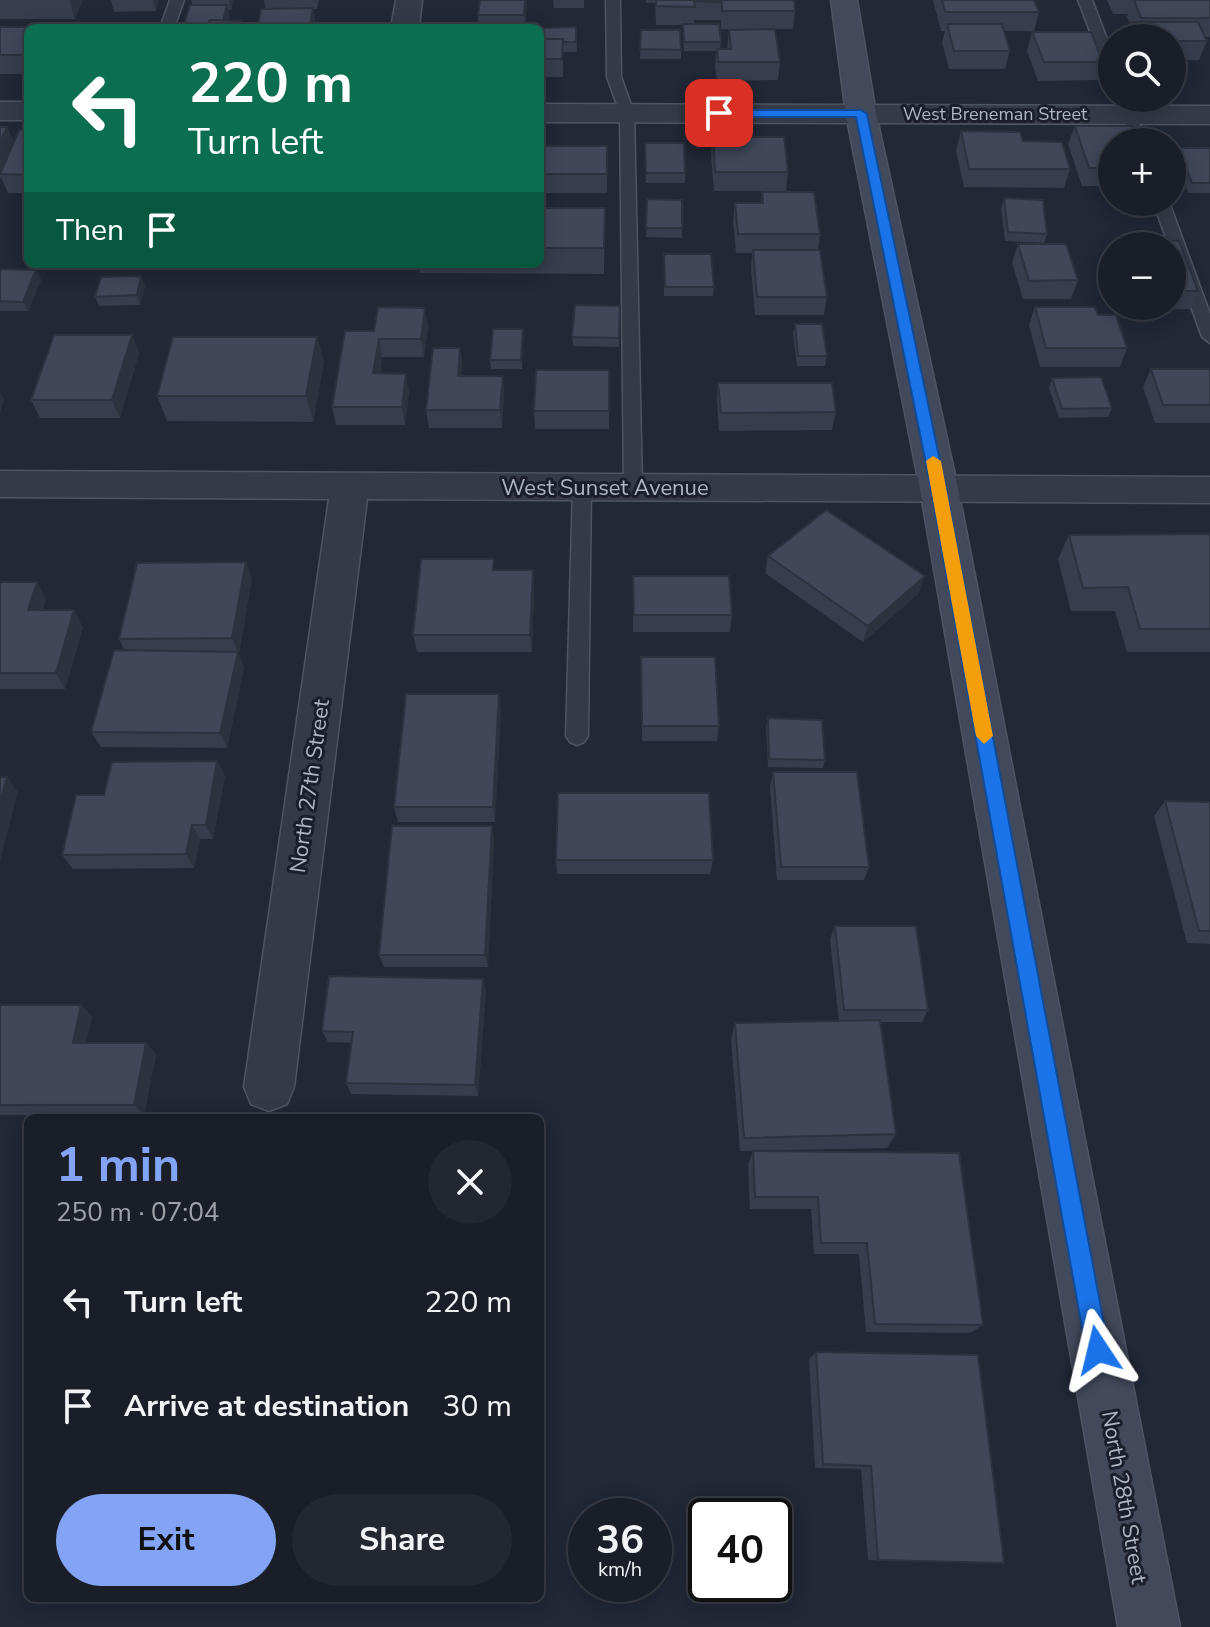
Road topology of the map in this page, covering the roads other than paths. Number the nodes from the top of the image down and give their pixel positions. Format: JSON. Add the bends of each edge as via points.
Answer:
{"nodes":[{"id":1,"x":177,"y":0,"type":"edge"},
{"id":2,"x":409,"y":0,"type":"edge"},
{"id":3,"x":613,"y":0,"type":"edge"},
{"id":4,"x":844,"y":0,"type":"edge"},
{"id":5,"x":1085,"y":0,"type":"edge"},
{"id":6,"x":168,"y":24,"type":"edge"},
{"id":7,"x":406,"y":24,"type":"edge"},
{"id":8,"x":1098,"y":34,"type":"edge"},
{"id":9,"x":0,"y":111,"type":"edge"},
{"id":10,"x":24,"y":111,"type":"edge"},
{"id":11,"x":544,"y":113,"type":"edge"},
{"id":12,"x":627,"y":113,"type":"junction"},
{"id":13,"x":861,"y":114,"type":"junction"},
{"id":14,"x":1210,"y":115,"type":"edge"},
{"id":15,"x":1130,"y":118,"type":"edge"},
{"id":16,"x":1166,"y":216,"type":"edge"},
{"id":17,"x":1210,"y":337,"type":"edge"},
{"id":18,"x":0,"y":484,"type":"edge"},
{"id":19,"x":350,"y":485,"type":"junction"},
{"id":20,"x":582,"y":487,"type":"junction"},
{"id":21,"x":633,"y":487,"type":"junction"},
{"id":22,"x":939,"y":489,"type":"junction"},
{"id":23,"x":1210,"y":490,"type":"edge"},
{"id":24,"x":577,"y":736,"type":"dead end"},
{"id":25,"x":269,"y":1087,"type":"dead end"},
{"id":26,"x":1149,"y":1627,"type":"edge"}],
"edges":[{"from":1,"to":6,"type":"lane"},
{"from":2,"to":7,"type":"street"},
{"from":3,"to":12,"type":"lane","via":[[614,77]]},
{"from":4,"to":13,"type":"street","name":"North 28th Street"},
{"from":5,"to":8,"type":"lane"},
{"from":9,"to":10,"type":"street"},
{"from":11,"to":12,"type":"street","name":"West Breneman Street"},
{"from":12,"to":13,"type":"street","name":"West Breneman Street"},
{"from":12,"to":21,"type":"lane"},
{"from":13,"to":15,"type":"street","name":"West Breneman Street"},
{"from":13,"to":22,"type":"street","name":"North 28th Street"},
{"from":14,"to":15,"type":"street","name":"West Breneman Street"},
{"from":16,"to":17,"type":"lane"},
{"from":18,"to":19,"type":"street","name":"West Sunset Avenue"},
{"from":19,"to":20,"type":"street","name":"West Sunset Avenue"},
{"from":19,"to":25,"type":"street","name":"North 27th Street"},
{"from":20,"to":21,"type":"street","name":"West Sunset Avenue"},
{"from":20,"to":24,"type":"lane"},
{"from":21,"to":22,"type":"street","name":"West Sunset Avenue"},
{"from":22,"to":23,"type":"street","name":"West Sunset Avenue"},
{"from":22,"to":26,"type":"street","name":"North 28th Street"}]}
